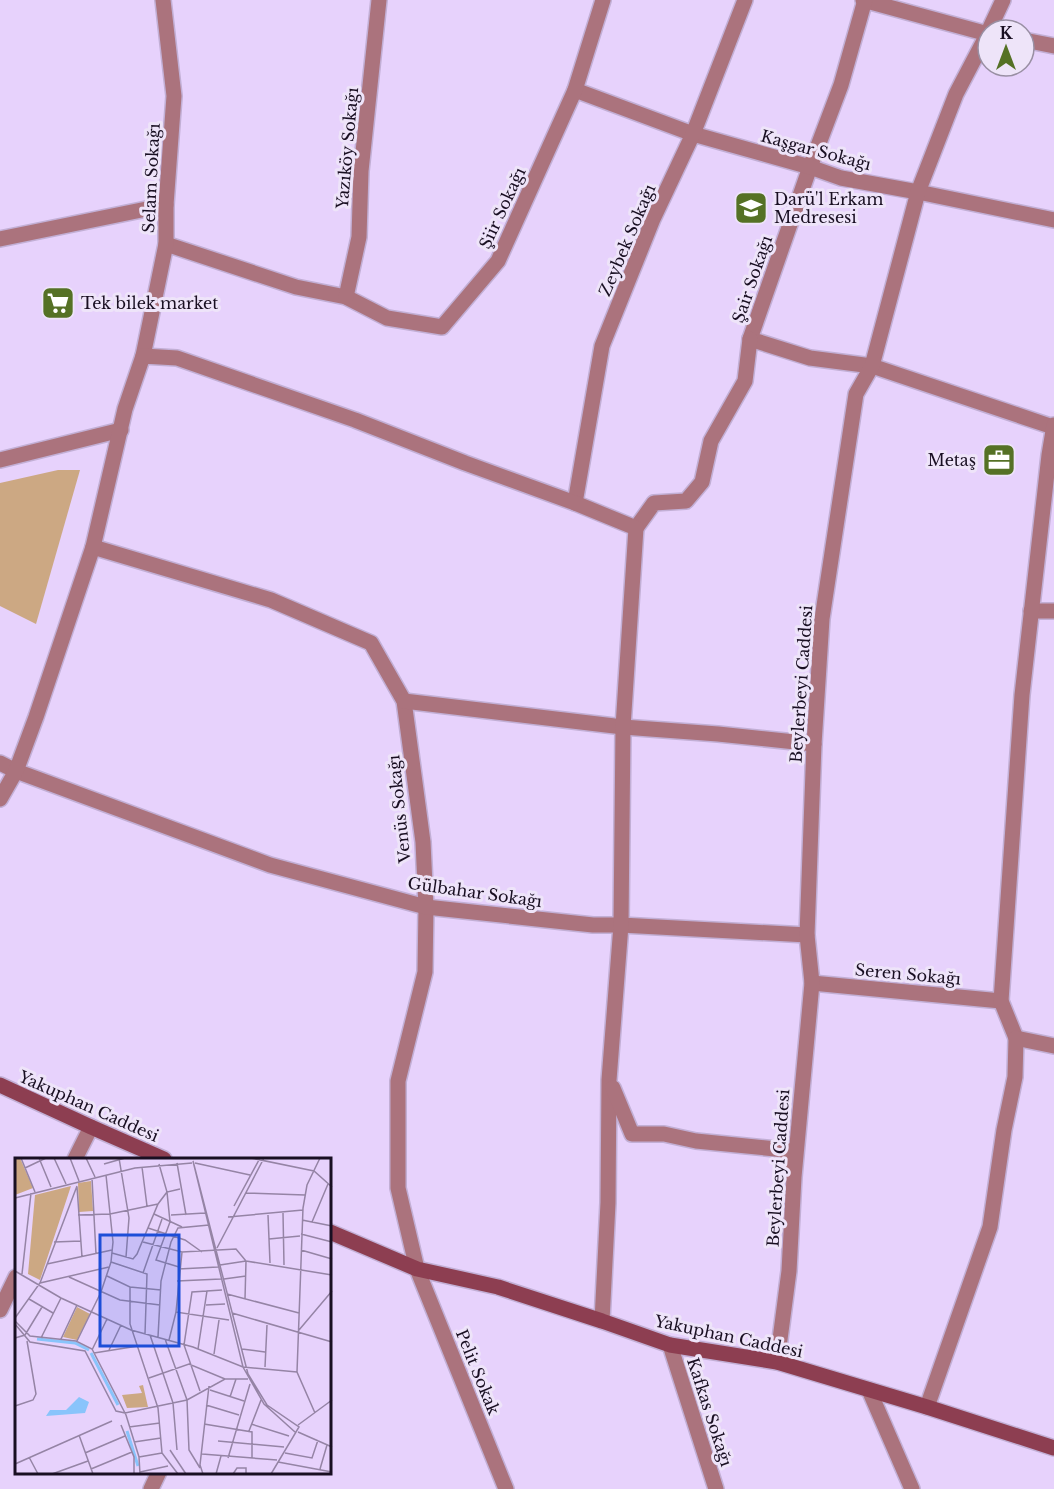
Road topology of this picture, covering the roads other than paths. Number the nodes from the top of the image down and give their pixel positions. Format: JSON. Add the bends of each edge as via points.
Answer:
{"nodes":[{"id":1,"x":163,"y":0,"type":"edge"},
{"id":2,"x":379,"y":0,"type":"edge"},
{"id":3,"x":603,"y":0,"type":"edge"},
{"id":4,"x":745,"y":0,"type":"edge"},
{"id":5,"x":864,"y":0,"type":"edge"},
{"id":6,"x":1003,"y":0,"type":"edge"},
{"id":7,"x":995,"y":18,"type":"edge"},
{"id":8,"x":976,"y":29,"type":"edge"},
{"id":9,"x":1036,"y":42,"type":"edge"},
{"id":10,"x":1054,"y":46,"type":"edge"},
{"id":11,"x":976,"y":55,"type":"edge"},
{"id":12,"x":575,"y":90,"type":"junction"},
{"id":13,"x":693,"y":134,"type":"junction"},
{"id":14,"x":810,"y":167,"type":"junction"},
{"id":15,"x":918,"y":192,"type":"junction"},
{"id":16,"x":166,"y":206,"type":"junction"},
{"id":17,"x":1054,"y":220,"type":"edge"},
{"id":18,"x":0,"y":239,"type":"edge"},
{"id":19,"x":166,"y":244,"type":"junction"},
{"id":20,"x":346,"y":297,"type":"junction"},
{"id":21,"x":750,"y":339,"type":"junction"},
{"id":22,"x":143,"y":356,"type":"junction"},
{"id":23,"x":873,"y":366,"type":"junction"},
{"id":24,"x":1054,"y":426,"type":"edge"},
{"id":25,"x":121,"y":430,"type":"junction"},
{"id":26,"x":1052,"y":454,"type":"edge"},
{"id":27,"x":0,"y":460,"type":"edge"},
{"id":28,"x":575,"y":503,"type":"junction"},
{"id":29,"x":636,"y":528,"type":"junction"},
{"id":30,"x":93,"y":548,"type":"junction"},
{"id":31,"x":1031,"y":611,"type":"junction"},
{"id":32,"x":1054,"y":611,"type":"edge"},
{"id":33,"x":404,"y":700,"type":"junction"},
{"id":34,"x":623,"y":727,"type":"junction"},
{"id":35,"x":814,"y":744,"type":"junction"},
{"id":36,"x":0,"y":763,"type":"edge"},
{"id":37,"x":16,"y":771,"type":"junction"},
{"id":38,"x":0,"y":800,"type":"edge"},
{"id":39,"x":426,"y":907,"type":"junction"},
{"id":40,"x":621,"y":925,"type":"junction"},
{"id":41,"x":807,"y":935,"type":"junction"},
{"id":42,"x":812,"y":983,"type":"junction"},
{"id":43,"x":1001,"y":1001,"type":"junction"},
{"id":44,"x":1016,"y":1038,"type":"junction"},
{"id":45,"x":1054,"y":1046,"type":"edge"},
{"id":46,"x":609,"y":1080,"type":"junction"},
{"id":47,"x":0,"y":1085,"type":"edge"},
{"id":48,"x":91,"y":1127,"type":"junction"},
{"id":49,"x":76,"y":1158,"type":"edge"},
{"id":50,"x":162,"y":1158,"type":"edge"},
{"id":51,"x":794,"y":1177,"type":"junction"},
{"id":52,"x":332,"y":1233,"type":"edge"},
{"id":53,"x":417,"y":1269,"type":"junction"},
{"id":54,"x":15,"y":1279,"type":"edge"},
{"id":55,"x":0,"y":1310,"type":"edge"},
{"id":56,"x":602,"y":1321,"type":"junction"},
{"id":57,"x":670,"y":1345,"type":"junction"},
{"id":58,"x":777,"y":1362,"type":"junction"},
{"id":59,"x":868,"y":1390,"type":"junction"},
{"id":60,"x":927,"y":1407,"type":"junction"},
{"id":61,"x":1054,"y":1448,"type":"edge"},
{"id":62,"x":158,"y":1474,"type":"edge"},
{"id":63,"x":151,"y":1489,"type":"edge"},
{"id":64,"x":506,"y":1489,"type":"edge"},
{"id":65,"x":716,"y":1489,"type":"edge"},
{"id":66,"x":912,"y":1489,"type":"edge"}],
"edges":[{"from":1,"to":16,"type":"street","name":"Selam Sokağı","via":[[174,96]]},
{"from":2,"to":20,"type":"street","name":"Yazıköy Sokağı","via":[[361,171],[359,237]]},
{"from":3,"to":12,"type":"street"},
{"from":4,"to":13,"type":"street","name":"Zeybek Sokağı"},
{"from":5,"to":8,"type":"street"},
{"from":5,"to":14,"type":"street","name":"Şair Sokağı","via":[[841,85]]},
{"from":6,"to":7,"type":"street","name":"Beylerbeyi Caddesi"},
{"from":9,"to":10,"type":"street"},
{"from":11,"to":15,"type":"street","name":"Beylerbeyi Caddesi","via":[[956,94]]},
{"from":12,"to":13,"type":"street","name":"Kaşgar Sokağı"},
{"from":12,"to":20,"type":"street","name":"Şiir Sokağı","via":[[498,261],[442,327],[387,318]]},
{"from":13,"to":14,"type":"street","name":"Kaşgar Sokağı"},
{"from":13,"to":28,"type":"street","name":"Zeybek Sokağı","via":[[653,219],[602,346]]},
{"from":14,"to":15,"type":"street","name":"Kaşgar Sokağı","via":[[841,178]]},
{"from":14,"to":21,"type":"street","name":"Şair Sokağı"},
{"from":15,"to":17,"type":"street","name":"Kaşgar Sokağı"},
{"from":15,"to":23,"type":"street","name":"Beylerbeyi Caddesi"},
{"from":16,"to":18,"type":"street"},
{"from":16,"to":19,"type":"street","name":"Selam Sokağı"},
{"from":19,"to":20,"type":"street","name":"Şiir Sokağı","via":[[296,287]]},
{"from":19,"to":22,"type":"street","name":"Selam Sokağı"},
{"from":21,"to":23,"type":"street","name":"Şair Sokağı","via":[[810,358]]},
{"from":21,"to":29,"type":"street","via":[[745,381],[711,441],[702,482],[686,501],[654,503]]},
{"from":22,"to":25,"type":"street","name":"Selam Sokağı"},
{"from":22,"to":28,"type":"street","via":[[177,358]]},
{"from":23,"to":24,"type":"street","name":"Şair Sokağı"},
{"from":23,"to":35,"type":"street","name":"Beylerbeyi Caddesi","via":[[856,394],[822,619]]},
{"from":24,"to":26,"type":"street"},
{"from":25,"to":27,"type":"street"},
{"from":25,"to":30,"type":"street","name":"Selam Sokağı"},
{"from":26,"to":31,"type":"street"},
{"from":28,"to":29,"type":"street"},
{"from":29,"to":34,"type":"street"},
{"from":30,"to":33,"type":"street","name":"Venüs Sokağı","via":[[271,600],[370,643]]},
{"from":30,"to":37,"type":"street","name":"Selam Sokağı"},
{"from":31,"to":32,"type":"street"},
{"from":31,"to":43,"type":"street"},
{"from":33,"to":34,"type":"street"},
{"from":33,"to":39,"type":"street","name":"Venüs Sokağı","via":[[423,842]]},
{"from":34,"to":35,"type":"street"},
{"from":34,"to":40,"type":"street"},
{"from":35,"to":41,"type":"street","name":"Beylerbeyi Caddesi"},
{"from":36,"to":37,"type":"street","name":"Gülbahar Sokağı"},
{"from":37,"to":38,"type":"street","name":"Selam Sokağı"},
{"from":37,"to":39,"type":"street","name":"Gülbahar Sokağı","via":[[270,866]]},
{"from":39,"to":40,"type":"street","name":"Gülbahar Sokağı"},
{"from":39,"to":53,"type":"street","name":"Venüs Sokağı","via":[[425,972],[398,1081],[398,1188]]},
{"from":40,"to":41,"type":"street","name":"Gülbahar Sokağı"},
{"from":40,"to":46,"type":"street"},
{"from":41,"to":42,"type":"street","name":"Beylerbeyi Caddesi"},
{"from":42,"to":43,"type":"street","name":"Seren Sokağı"},
{"from":42,"to":51,"type":"street","name":"Beylerbeyi Caddesi"},
{"from":43,"to":44,"type":"street"},
{"from":44,"to":45,"type":"street"},
{"from":44,"to":60,"type":"street","via":[[1015,1077],[990,1227]]},
{"from":46,"to":51,"type":"street","via":[[632,1134],[664,1134],[696,1142],[786,1150]]},
{"from":46,"to":56,"type":"street"},
{"from":47,"to":48,"type":"street","name":"Yakuphan Caddesi"},
{"from":48,"to":49,"type":"street"},
{"from":48,"to":50,"type":"street","name":"Yakuphan Caddesi"},
{"from":51,"to":58,"type":"street","name":"Beylerbeyi Caddesi","via":[[789,1271]]},
{"from":52,"to":53,"type":"street","name":"Yakuphan Caddesi"},
{"from":53,"to":56,"type":"street","name":"Yakuphan Caddesi","via":[[498,1287]]},
{"from":53,"to":64,"type":"street","name":"Pelit Sokak"},
{"from":54,"to":55,"type":"street"},
{"from":56,"to":57,"type":"street","name":"Yakuphan Caddesi"},
{"from":57,"to":58,"type":"street","name":"Yakuphan Caddesi"},
{"from":57,"to":65,"type":"street","name":"Kafkas Sokağı"},
{"from":58,"to":59,"type":"street","name":"Yakuphan Caddesi"},
{"from":59,"to":60,"type":"street","name":"Yakuphan Caddesi"},
{"from":59,"to":66,"type":"street"},
{"from":60,"to":61,"type":"street","name":"Yakuphan Caddesi"},
{"from":62,"to":63,"type":"street"}]}
